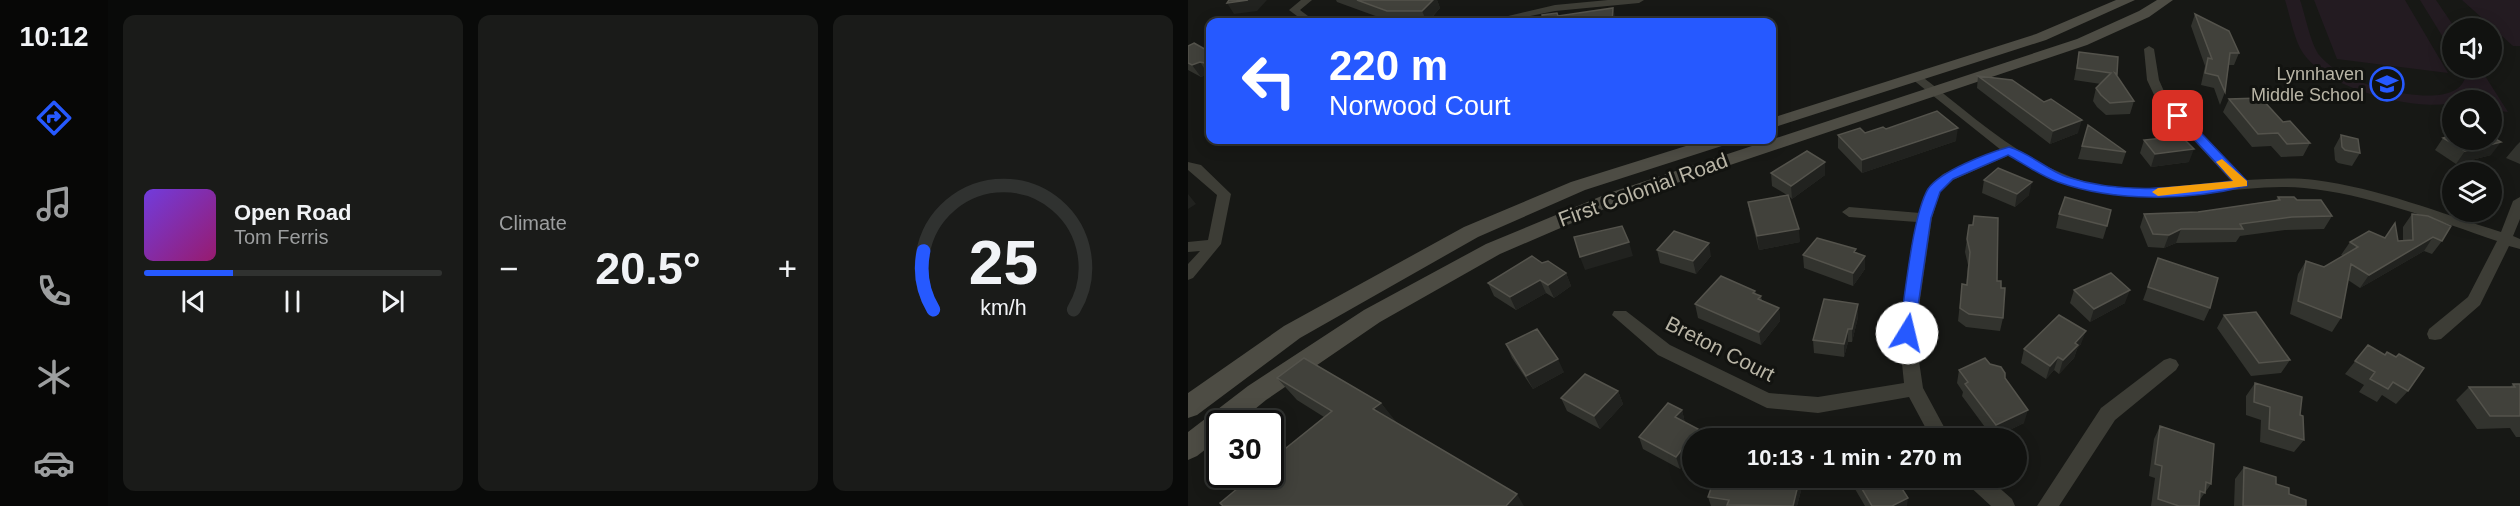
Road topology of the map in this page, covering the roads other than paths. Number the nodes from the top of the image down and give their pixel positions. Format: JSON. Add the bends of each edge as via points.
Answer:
{"nodes":[{"id":1,"x":1307,"y":0,"type":"edge"},
{"id":2,"x":1639,"y":0,"type":"edge"},
{"id":3,"x":2128,"y":0,"type":"edge"},
{"id":4,"x":2166,"y":0,"type":"edge"},
{"id":5,"x":1305,"y":18,"type":"edge"},
{"id":6,"x":1507,"y":18,"type":"edge"},
{"id":7,"x":2149,"y":49,"type":"dead end"},
{"id":8,"x":1916,"y":77,"type":"junction"},
{"id":9,"x":1934,"y":91,"type":"junction"},
{"id":10,"x":1776,"y":122,"type":"edge"},
{"id":11,"x":1709,"y":144,"type":"edge"},
{"id":12,"x":1776,"y":144,"type":"edge"},
{"id":13,"x":1776,"y":144,"type":"edge"},
{"id":14,"x":2009,"y":151,"type":"junction"},
{"id":15,"x":1188,"y":166,"type":"edge"},
{"id":16,"x":2242,"y":183,"type":"junction"},
{"id":17,"x":2520,"y":201,"type":"edge"},
{"id":18,"x":1849,"y":212,"type":"dead end"},
{"id":19,"x":1925,"y":218,"type":"junction"},
{"id":20,"x":2513,"y":242,"type":"edge"},
{"id":21,"x":1214,"y":244,"type":"junction"},
{"id":22,"x":1188,"y":247,"type":"edge"},
{"id":23,"x":1188,"y":274,"type":"edge"},
{"id":24,"x":1620,"y":315,"type":"dead end"},
{"id":25,"x":2435,"y":334,"type":"dead end"},
{"id":26,"x":2170,"y":365,"type":"dead end"},
{"id":27,"x":1914,"y":389,"type":"junction"},
{"id":28,"x":1188,"y":407,"type":"edge"},
{"id":29,"x":1935,"y":428,"type":"edge"},
{"id":30,"x":1188,"y":448,"type":"edge"},
{"id":31,"x":1986,"y":488,"type":"edge"},
{"id":32,"x":2006,"y":506,"type":"edge"},
{"id":33,"x":2047,"y":506,"type":"edge"}],
"edges":[{"from":1,"to":5,"type":"street","via":[[1294,10]]},
{"from":2,"to":6,"type":"street","via":[[1555,8]]},
{"from":3,"to":8,"type":"main road","via":[[2041,38]]},
{"from":4,"to":9,"type":"main road","name":"First Colonial Road","via":[[2082,42]]},
{"from":7,"to":16,"type":"street","via":[[2153,80],[2162,99]]},
{"from":8,"to":9,"type":"street"},
{"from":8,"to":10,"type":"main road"},
{"from":9,"to":13,"type":"main road","name":"First Colonial Road"},
{"from":9,"to":14,"type":"street"},
{"from":11,"to":28,"type":"main road","name":"First Colonial Road","via":[[1578,186],[1470,232],[1292,332]]},
{"from":12,"to":30,"type":"main road","name":"First Colonial Road","via":[[1617,197],[1493,249],[1363,323],[1257,393]]},
{"from":14,"to":16,"type":"street","via":[[2061,179],[2113,192],[2175,192]]},
{"from":14,"to":19,"type":"street","via":[[1948,177],[1934,190]]},
{"from":15,"to":21,"type":"street","via":[[1196,168],[1224,194]]},
{"from":16,"to":20,"type":"street","via":[[2303,183],[2350,190]]},
{"from":17,"to":20,"type":"street"},
{"from":18,"to":19,"type":"street"},
{"from":19,"to":27,"type":"street","via":[[1907,333]]},
{"from":20,"to":25,"type":"street","via":[[2474,301]]},
{"from":21,"to":22,"type":"street"},
{"from":21,"to":23,"type":"street"},
{"from":24,"to":27,"type":"street","name":"Breton Court","via":[[1664,350],[1767,400],[1818,405]]},
{"from":26,"to":33,"type":"street","via":[[2108,414]]},
{"from":27,"to":29,"type":"street"},
{"from":31,"to":32,"type":"street"}]}
